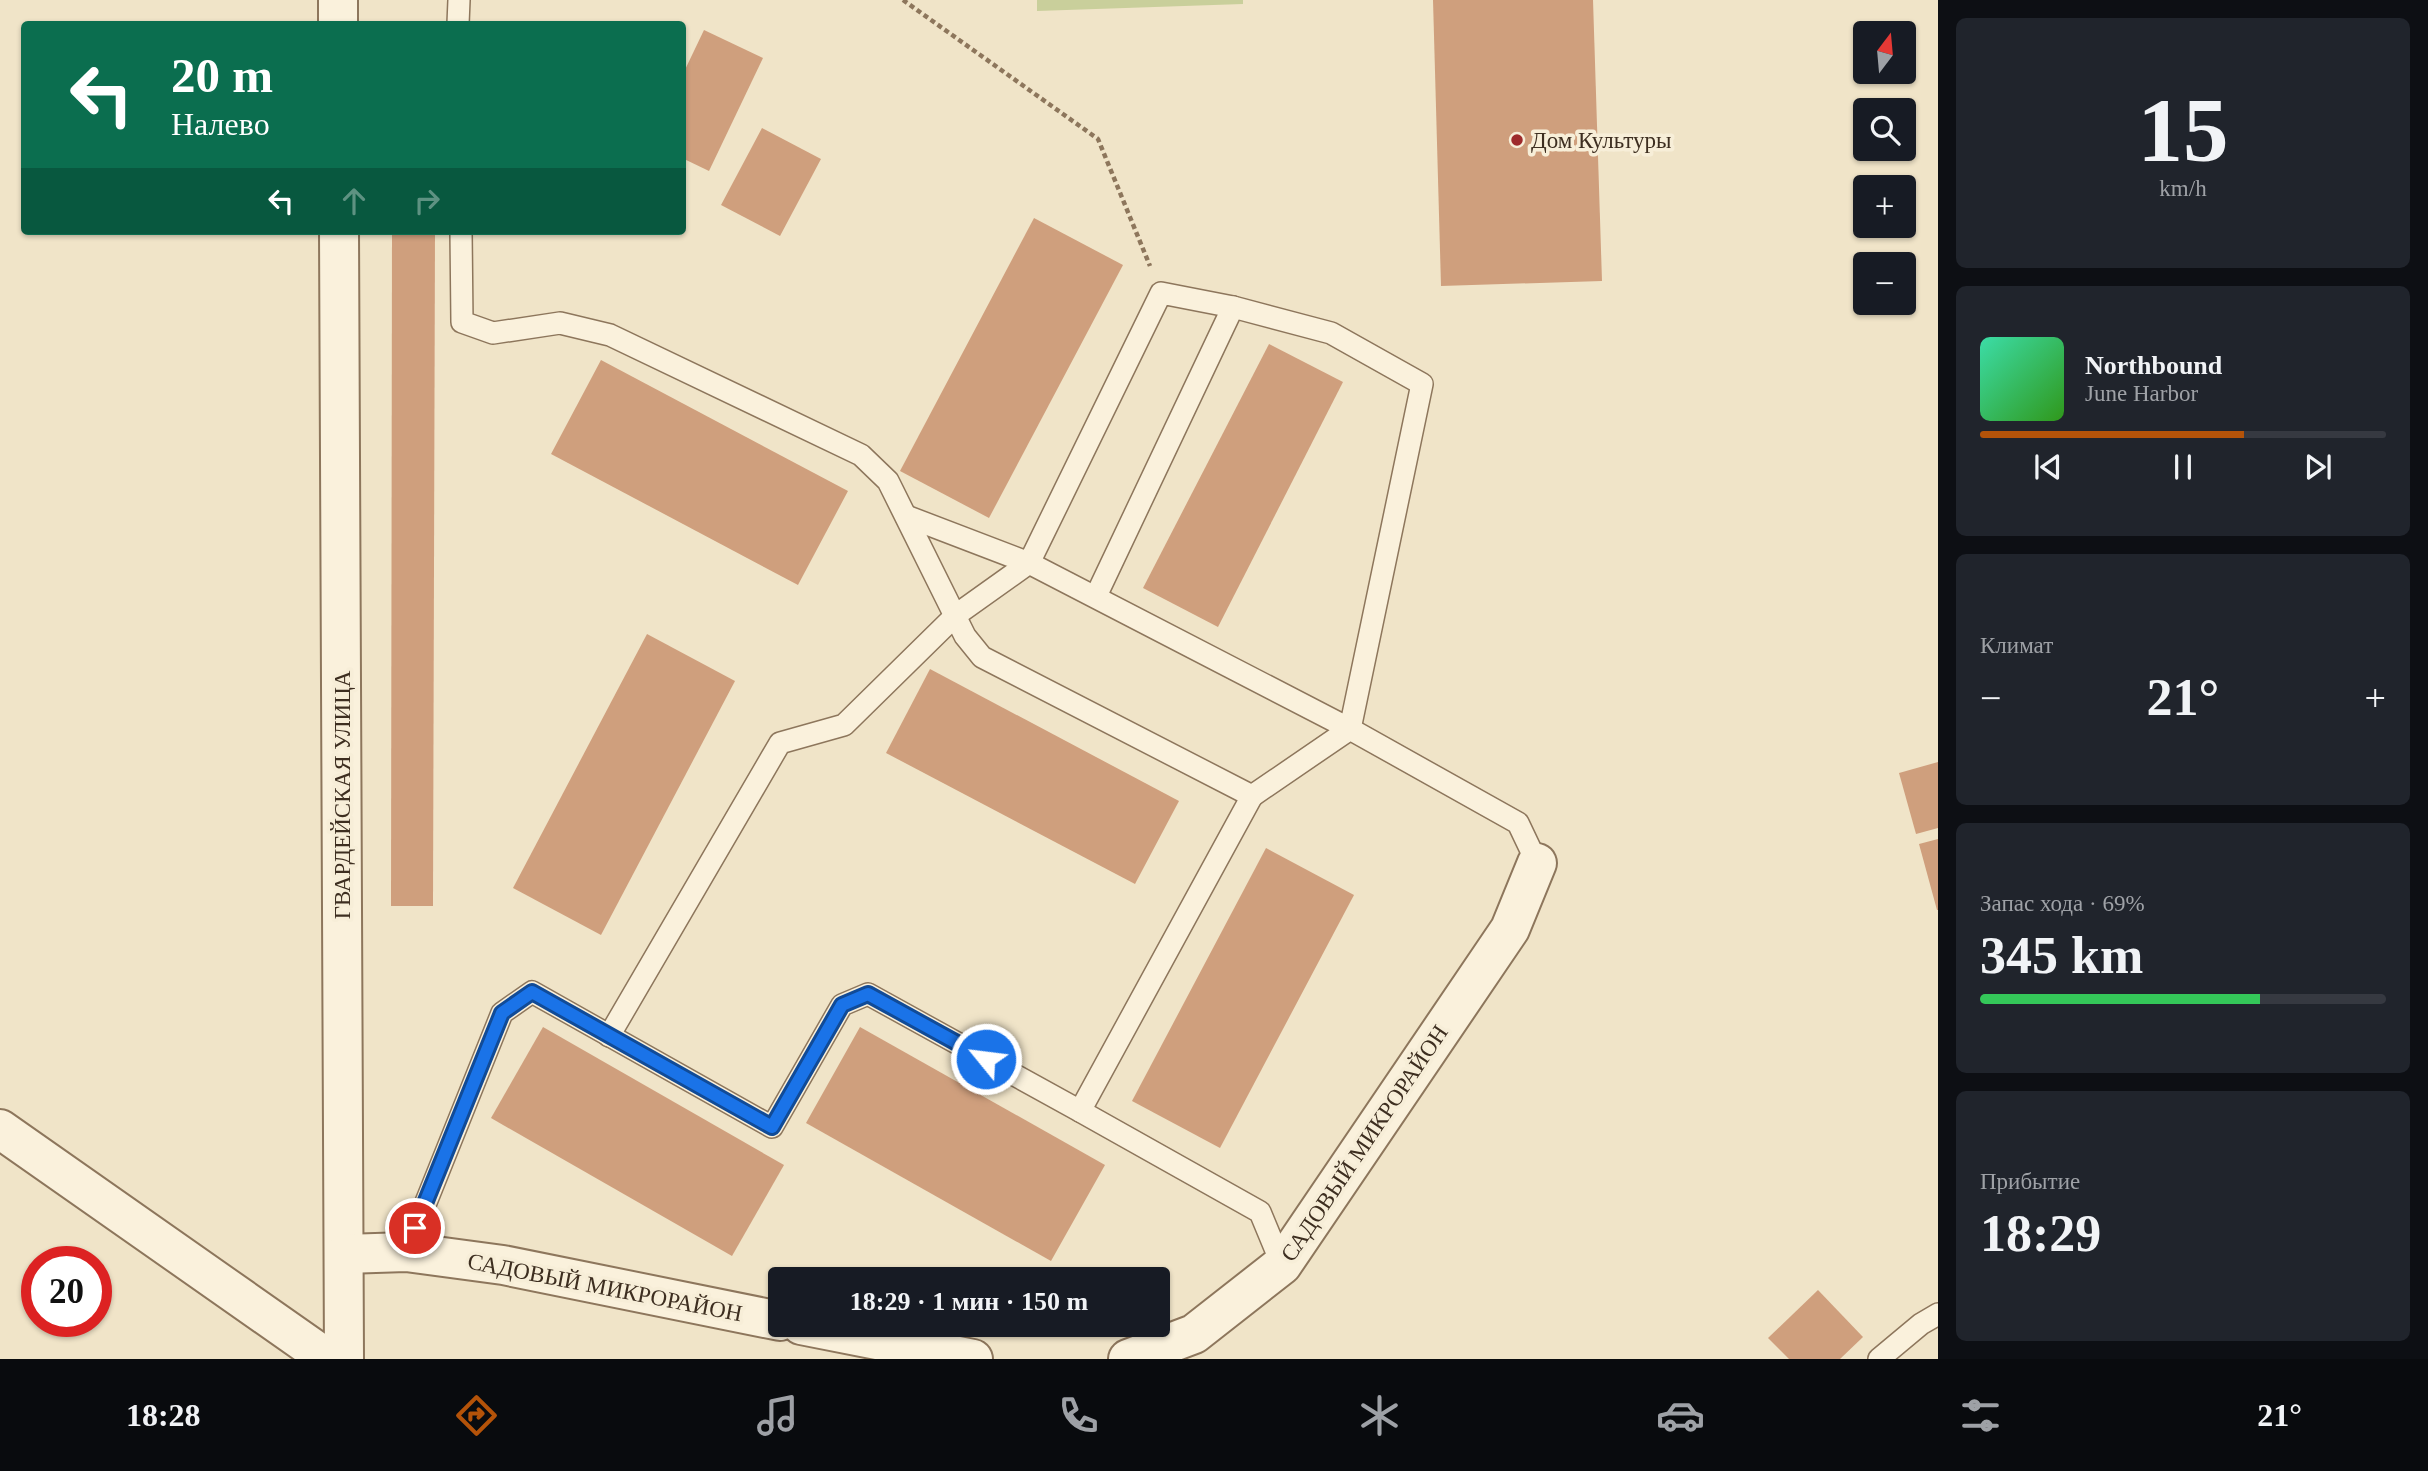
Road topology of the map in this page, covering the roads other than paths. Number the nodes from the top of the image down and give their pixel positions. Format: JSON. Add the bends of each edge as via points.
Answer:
{"nodes":[{"id":1,"x":338,"y":0,"type":"edge"},
{"id":2,"x":458,"y":0,"type":"edge"},
{"id":3,"x":338,"y":21,"type":"edge"},
{"id":4,"x":458,"y":21,"type":"edge"},
{"id":5,"x":339,"y":235,"type":"edge"},
{"id":6,"x":461,"y":235,"type":"edge"},
{"id":7,"x":1233,"y":307,"type":"junction"},
{"id":8,"x":906,"y":516,"type":"junction"},
{"id":9,"x":1029,"y":563,"type":"junction"},
{"id":10,"x":1096,"y":596,"type":"junction"},
{"id":11,"x":956,"y":615,"type":"junction"},
{"id":12,"x":1350,"y":729,"type":"junction"},
{"id":13,"x":1252,"y":796,"type":"junction"},
{"id":14,"x":1537,"y":863,"type":"joint"},
{"id":15,"x":609,"y":1035,"type":"junction"},
{"id":16,"x":1080,"y":1111,"type":"junction"},
{"id":17,"x":0,"y":1129,"type":"edge"},
{"id":18,"x":406,"y":1252,"type":"junction"},
{"id":19,"x":345,"y":1254,"type":"junction"},
{"id":20,"x":1282,"y":1265,"type":"junction"},
{"id":21,"x":1938,"y":1314,"type":"edge"},
{"id":22,"x":768,"y":1319,"type":"edge"},
{"id":23,"x":862,"y":1337,"type":"edge"},
{"id":24,"x":328,"y":1359,"type":"edge"},
{"id":25,"x":344,"y":1359,"type":"edge"},
{"id":26,"x":973,"y":1359,"type":"edge"},
{"id":27,"x":1128,"y":1359,"type":"edge"},
{"id":28,"x":1879,"y":1359,"type":"edge"}],
"edges":[{"from":1,"to":3,"type":"street"},
{"from":2,"to":4,"type":"lane"},
{"from":5,"to":19,"type":"street","name":"ГВАРДЕЙСКАЯ УЛИЦА"},
{"from":6,"to":8,"type":"lane","via":[[462,322],[493,333],[560,323],[610,335],[861,455],[888,481]]},
{"from":7,"to":9,"type":"lane","via":[[1161,293]]},
{"from":7,"to":10,"type":"lane"},
{"from":7,"to":12,"type":"lane","via":[[1331,333],[1422,384]]},
{"from":8,"to":9,"type":"lane"},
{"from":8,"to":11,"type":"lane"},
{"from":9,"to":10,"type":"lane"},
{"from":9,"to":11,"type":"lane"},
{"from":10,"to":12,"type":"lane"},
{"from":11,"to":13,"type":"lane","via":[[982,657]]},
{"from":11,"to":15,"type":"lane","via":[[844,725],[780,743]]},
{"from":12,"to":13,"type":"lane"},
{"from":12,"to":14,"type":"lane","via":[[1518,823]]},
{"from":13,"to":16,"type":"lane"},
{"from":14,"to":20,"type":"street","name":"САДОВЫЙ МИКРОРАЙОН","via":[[1510,929]]},
{"from":15,"to":16,"type":"lane","via":[[772,1127],[842,1005],[868,994]]},
{"from":15,"to":18,"type":"lane","via":[[532,992],[502,1013]]},
{"from":16,"to":20,"type":"lane","via":[[1260,1212]]},
{"from":17,"to":24,"type":"street"},
{"from":18,"to":19,"type":"street","name":"САДОВЫЙ МИКРОРАЙОН"},
{"from":18,"to":22,"type":"street","name":"САДОВЫЙ МИКРОРАЙОН","via":[[503,1265]]},
{"from":19,"to":25,"type":"street","name":"ГВАРДЕЙСКАЯ УЛИЦА"},
{"from":20,"to":27,"type":"street","name":"САДОВЫЙ МИКРОРАЙОН","via":[[1194,1334]]},
{"from":21,"to":28,"type":"lane"},
{"from":23,"to":26,"type":"street"}]}
